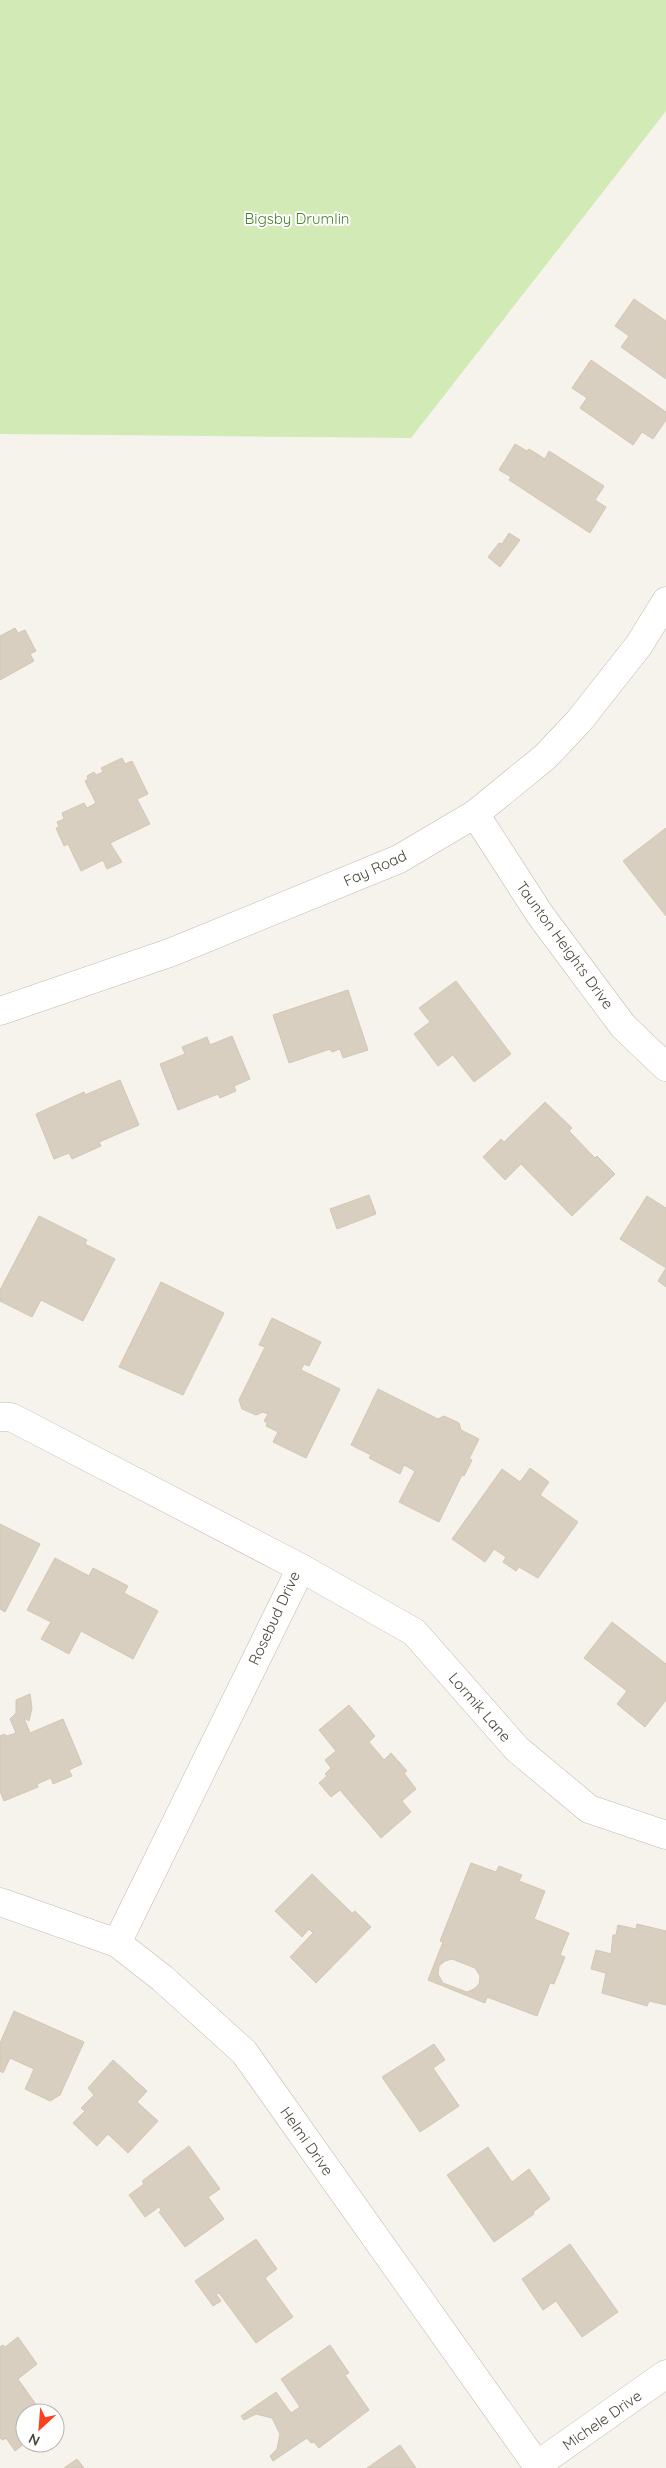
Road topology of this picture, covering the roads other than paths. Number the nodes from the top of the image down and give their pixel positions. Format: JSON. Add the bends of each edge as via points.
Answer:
{"nodes":[{"id":1,"x":666,"y":601,"type":"edge"},
{"id":2,"x":475,"y":814,"type":"junction"},
{"id":3,"x":0,"y":1011,"type":"edge"},
{"id":4,"x":666,"y":1067,"type":"edge"},
{"id":5,"x":0,"y":1417,"type":"edge"},
{"id":6,"x":301,"y":1568,"type":"junction"},
{"id":7,"x":666,"y":1835,"type":"edge"},
{"id":8,"x":0,"y":1902,"type":"edge"},
{"id":9,"x":117,"y":1943,"type":"junction"},
{"id":10,"x":666,"y":2374,"type":"edge"},
{"id":11,"x":538,"y":2467,"type":"edge"}],
"edges":[{"from":1,"to":2,"type":"street","name":"Fay Road","via":[[639,645],[579,721],[545,757]]},
{"from":2,"to":3,"type":"street","name":"Fay Road","via":[[399,859],[172,952]]},
{"from":2,"to":4,"type":"street","name":"Taunton Heights Drive","via":[[541,916],[617,1018]]},
{"from":5,"to":6,"type":"street","name":"Rosebud Drive","via":[[11,1417]]},
{"from":6,"to":7,"type":"street","name":"Lormik Lane","via":[[414,1632],[517,1749],[589,1809]]},
{"from":6,"to":9,"type":"street","name":"Rosebud Drive"},
{"from":8,"to":9,"type":"street","name":"Helmi Drive"},
{"from":9,"to":11,"type":"street","name":"Helmi Drive","via":[[162,1978],[244,2052]]},
{"from":10,"to":11,"type":"street","name":"Michele Drive"}]}
